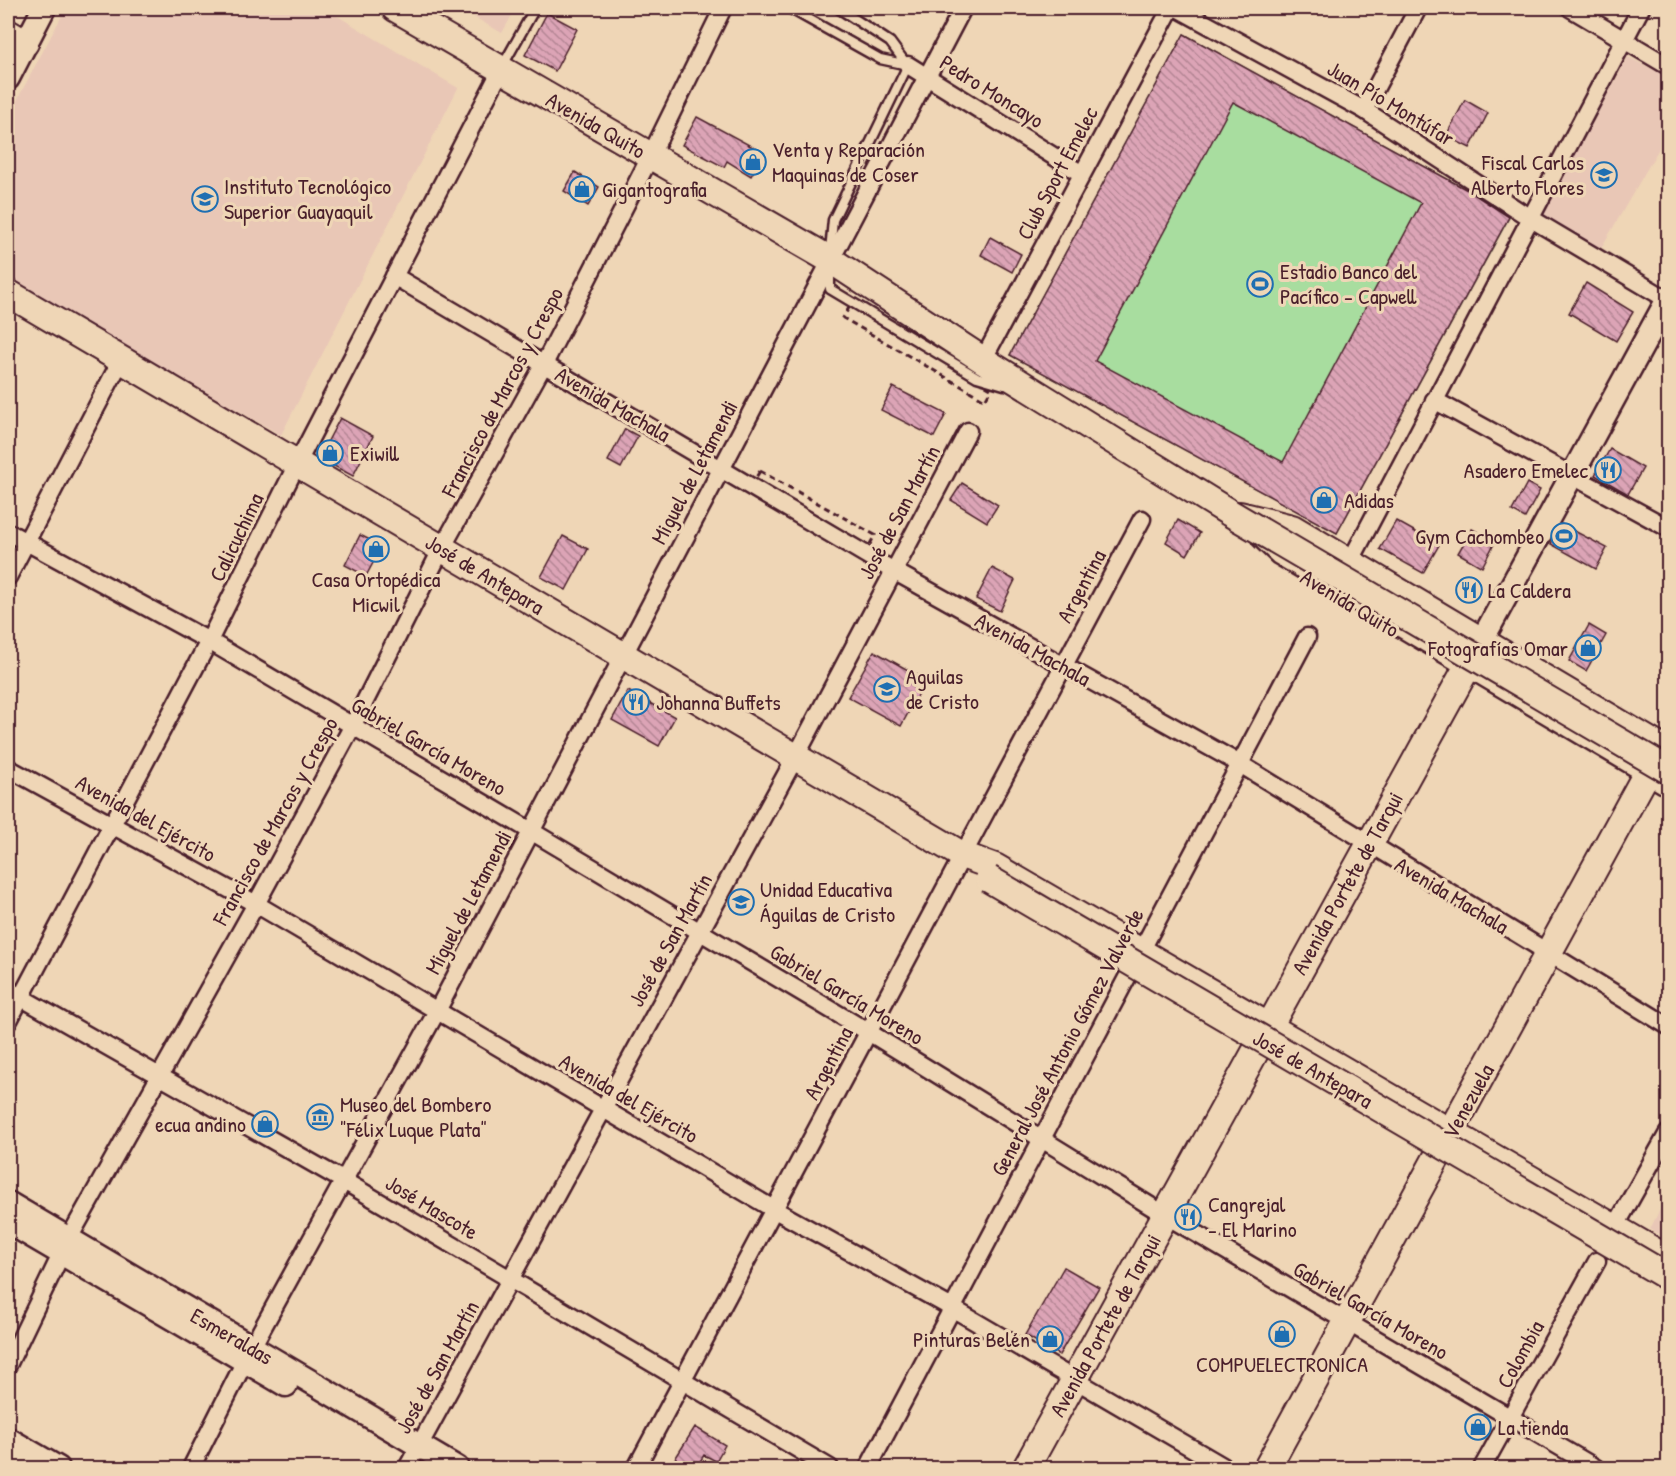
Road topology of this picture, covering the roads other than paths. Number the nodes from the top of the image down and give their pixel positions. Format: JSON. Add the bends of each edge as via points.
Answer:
{"nodes":[{"id":1,"x":44,"y":8,"type":"edge"},
{"id":2,"x":395,"y":8,"type":"edge"},
{"id":3,"x":535,"y":8,"type":"edge"},
{"id":4,"x":723,"y":8,"type":"edge"},
{"id":5,"x":789,"y":8,"type":"edge"},
{"id":6,"x":838,"y":8,"type":"edge"},
{"id":7,"x":963,"y":8,"type":"edge"},
{"id":8,"x":1171,"y":8,"type":"edge"},
{"id":9,"x":1178,"y":8,"type":"edge"},
{"id":10,"x":1418,"y":8,"type":"edge"},
{"id":11,"x":1570,"y":8,"type":"edge"},
{"id":12,"x":1641,"y":8,"type":"edge"},
{"id":13,"x":16,"y":38,"type":"edge"},
{"id":14,"x":1624,"y":40,"type":"junction"},
{"id":15,"x":908,"y":65,"type":"junction"},
{"id":16,"x":1668,"y":66,"type":"edge"},
{"id":17,"x":501,"y":70,"type":"junction"},
{"id":18,"x":926,"y":76,"type":"junction"},
{"id":19,"x":8,"y":78,"type":"edge"},
{"id":20,"x":1364,"y":110,"type":"junction"},
{"id":21,"x":650,"y":157,"type":"junction"},
{"id":22,"x":1082,"y":174,"type":"junction"},
{"id":23,"x":1530,"y":218,"type":"junction"},
{"id":24,"x":829,"y":259,"type":"junction"},
{"id":25,"x":394,"y":276,"type":"junction"},
{"id":26,"x":8,"y":293,"type":"edge"},
{"id":27,"x":1668,"y":300,"type":"edge"},
{"id":28,"x":121,"y":360,"type":"junction"},
{"id":29,"x":983,"y":360,"type":"junction"},
{"id":30,"x":544,"y":364,"type":"junction"},
{"id":31,"x":1042,"y":397,"type":"junction"},
{"id":32,"x":1434,"y":400,"type":"junction"},
{"id":33,"x":968,"y":431,"type":"dead end"},
{"id":34,"x":297,"y":464,"type":"junction"},
{"id":35,"x":722,"y":468,"type":"junction"},
{"id":36,"x":1572,"y":475,"type":"junction"},
{"id":37,"x":1229,"y":512,"type":"junction"},
{"id":38,"x":1142,"y":519,"type":"dead end"},
{"id":39,"x":1668,"y":528,"type":"edge"},
{"id":40,"x":8,"y":532,"type":"edge"},
{"id":41,"x":25,"y":542,"type":"junction"},
{"id":42,"x":442,"y":548,"type":"junction"},
{"id":43,"x":1350,"y":562,"type":"junction"},
{"id":44,"x":892,"y":570,"type":"junction"},
{"id":45,"x":8,"y":577,"type":"edge"},
{"id":46,"x":1307,"y":637,"type":"dead end"},
{"id":47,"x":209,"y":641,"type":"junction"},
{"id":48,"x":1481,"y":642,"type":"junction"},
{"id":49,"x":623,"y":656,"type":"junction"},
{"id":50,"x":1064,"y":666,"type":"junction"},
{"id":51,"x":1464,"y":671,"type":"junction"},
{"id":52,"x":352,"y":727,"type":"junction"},
{"id":53,"x":1666,"y":750,"type":"edge"},
{"id":54,"x":795,"y":758,"type":"junction"},
{"id":55,"x":1240,"y":764,"type":"junction"},
{"id":56,"x":8,"y":768,"type":"edge"},
{"id":57,"x":1644,"y":777,"type":"junction"},
{"id":58,"x":1668,"y":792,"type":"edge"},
{"id":59,"x":112,"y":824,"type":"junction"},
{"id":60,"x":531,"y":831,"type":"junction"},
{"id":61,"x":1368,"y":844,"type":"junction"},
{"id":62,"x":962,"y":855,"type":"junction"},
{"id":63,"x":256,"y":904,"type":"junction"},
{"id":64,"x":700,"y":932,"type":"junction"},
{"id":65,"x":1140,"y":952,"type":"junction"},
{"id":66,"x":1548,"y":953,"type":"junction"},
{"id":67,"x":14,"y":994,"type":"edge"},
{"id":68,"x":437,"y":1011,"type":"junction"},
{"id":69,"x":8,"y":1022,"type":"edge"},
{"id":70,"x":1268,"y":1026,"type":"junction"},
{"id":71,"x":1668,"y":1026,"type":"edge"},
{"id":72,"x":870,"y":1033,"type":"junction"},
{"id":73,"x":159,"y":1074,"type":"junction"},
{"id":74,"x":603,"y":1109,"type":"junction"},
{"id":75,"x":1450,"y":1133,"type":"junction"},
{"id":76,"x":1668,"y":1133,"type":"edge"},
{"id":77,"x":1041,"y":1140,"type":"junction"},
{"id":78,"x":344,"y":1181,"type":"junction"},
{"id":79,"x":8,"y":1203,"type":"edge"},
{"id":80,"x":775,"y":1210,"type":"junction"},
{"id":81,"x":1165,"y":1215,"type":"junction"},
{"id":82,"x":8,"y":1222,"type":"edge"},
{"id":83,"x":1614,"y":1229,"type":"junction"},
{"id":84,"x":65,"y":1247,"type":"junction"},
{"id":85,"x":1668,"y":1259,"type":"edge"},
{"id":86,"x":1598,"y":1261,"type":"dead end"},
{"id":87,"x":1668,"y":1277,"type":"edge"},
{"id":88,"x":510,"y":1280,"type":"junction"},
{"id":89,"x":952,"y":1308,"type":"junction"},
{"id":90,"x":1347,"y":1323,"type":"junction"},
{"id":91,"x":248,"y":1354,"type":"junction"},
{"id":92,"x":8,"y":1365,"type":"edge"},
{"id":93,"x":1075,"y":1380,"type":"junction"},
{"id":94,"x":683,"y":1382,"type":"junction"},
{"id":95,"x":1510,"y":1418,"type":"junction"},
{"id":96,"x":8,"y":1439,"type":"edge"},
{"id":97,"x":8,"y":1458,"type":"edge"},
{"id":98,"x":417,"y":1460,"type":"edge"},
{"id":99,"x":26,"y":1468,"type":"edge"},
{"id":100,"x":58,"y":1468,"type":"edge"},
{"id":101,"x":191,"y":1468,"type":"edge"},
{"id":102,"x":458,"y":1468,"type":"edge"},
{"id":103,"x":636,"y":1468,"type":"edge"},
{"id":104,"x":830,"y":1468,"type":"edge"},
{"id":105,"x":868,"y":1468,"type":"edge"},
{"id":106,"x":1026,"y":1468,"type":"edge"},
{"id":107,"x":1226,"y":1468,"type":"edge"},
{"id":108,"x":1267,"y":1468,"type":"edge"},
{"id":109,"x":1482,"y":1468,"type":"edge"},
{"id":110,"x":1596,"y":1468,"type":"edge"}],
"edges":[{"from":1,"to":13,"type":"main road"},
{"from":2,"to":17,"type":"main road","name":"Avenida Quito"},
{"from":3,"to":17,"type":"lane"},
{"from":4,"to":21,"type":"street","name":"Francisco de Marcos y Crespo"},
{"from":5,"to":15,"type":"lane","name":"Pedro Moncayo","via":[[880,58]]},
{"from":6,"to":15,"type":"lane","name":"Pedro Moncayo","via":[[890,42]]},
{"from":7,"to":18,"type":"street","name":"Miguel de Letamendi"},
{"from":8,"to":22,"type":"street","name":"Club Sport Emelec"},
{"from":9,"to":20,"type":"street","name":"Juan Pío Montúfar"},
{"from":10,"to":20,"type":"street"},
{"from":11,"to":14,"type":"street"},
{"from":12,"to":14,"type":"street"},
{"from":13,"to":19,"type":"main road"},
{"from":14,"to":16,"type":"street"},
{"from":14,"to":23,"type":"street"},
{"from":15,"to":18,"type":"street","name":"Pedro Moncayo"},
{"from":15,"to":24,"type":"lane","name":"Miguel de Letamendi","via":[[833,220]]},
{"from":17,"to":21,"type":"main road","name":"Avenida Quito"},
{"from":17,"to":25,"type":"street","name":"Calicuchima"},
{"from":18,"to":22,"type":"street","name":"Pedro Moncayo"},
{"from":18,"to":24,"type":"street","name":"Miguel de Letamendi"},
{"from":20,"to":23,"type":"street","name":"Juan Pío Montúfar"},
{"from":21,"to":24,"type":"main road","name":"Avenida Quito"},
{"from":21,"to":30,"type":"street","name":"Francisco de Marcos y Crespo"},
{"from":22,"to":29,"type":"street","name":"Club Sport Emelec"},
{"from":23,"to":27,"type":"street","name":"Juan Pío Montúfar"},
{"from":23,"to":32,"type":"street"},
{"from":24,"to":29,"type":"main road","name":"Avenida Quito"},
{"from":24,"to":31,"type":"lane","name":"Avenida Quito","via":[[830,289],[977,377]]},
{"from":24,"to":35,"type":"street","name":"Miguel de Letamendi"},
{"from":25,"to":30,"type":"street","name":"Avenida Machala"},
{"from":25,"to":34,"type":"street","name":"Calicuchima"},
{"from":26,"to":28,"type":"main road","name":"José de Antepara"},
{"from":27,"to":36,"type":"main road","name":"Avenida Portete de Tarqui"},
{"from":28,"to":34,"type":"main road","name":"José de Antepara"},
{"from":28,"to":41,"type":"street"},
{"from":29,"to":31,"type":"main road","name":"Avenida Quito"},
{"from":30,"to":35,"type":"street","name":"Avenida Machala"},
{"from":30,"to":42,"type":"street","name":"Francisco de Marcos y Crespo"},
{"from":31,"to":37,"type":"main road","name":"Avenida Quito"},
{"from":32,"to":36,"type":"street"},
{"from":32,"to":43,"type":"street"},
{"from":33,"to":44,"type":"street","name":"José de San Martín"},
{"from":34,"to":42,"type":"main road","name":"José de Antepara"},
{"from":34,"to":47,"type":"street","name":"Calicuchima"},
{"from":35,"to":44,"type":"street","name":"Avenida Machala"},
{"from":35,"to":49,"type":"street","name":"Miguel de Letamendi"},
{"from":36,"to":39,"type":"street"},
{"from":36,"to":48,"type":"main road","name":"Avenida Portete de Tarqui"},
{"from":37,"to":43,"type":"main road","name":"Avenida Quito","via":[[1292,528]]},
{"from":37,"to":51,"type":"lane","name":"Avenida Quito","via":[[1275,559]]},
{"from":37,"to":53,"type":"main road","name":"Avenida Quito","bridge":true},
{"from":38,"to":50,"type":"street","name":"Argentina"},
{"from":40,"to":41,"type":"street","name":"Gabriel García Moreno"},
{"from":41,"to":45,"type":"street"},
{"from":41,"to":47,"type":"street","name":"Gabriel García Moreno"},
{"from":42,"to":49,"type":"main road","name":"José de Antepara"},
{"from":42,"to":52,"type":"street","name":"Francisco de Marcos y Crespo"},
{"from":43,"to":48,"type":"main road","name":"Avenida Quito"},
{"from":44,"to":50,"type":"street","name":"Avenida Machala"},
{"from":44,"to":54,"type":"street","name":"José de San Martín"},
{"from":46,"to":55,"type":"street","name":"General José Antonio Gómez Valverde"},
{"from":47,"to":52,"type":"street","name":"Gabriel García Moreno"},
{"from":47,"to":59,"type":"street","name":"Calicuchima"},
{"from":48,"to":51,"type":"main road","name":"Avenida Portete de Tarqui"},
{"from":48,"to":53,"type":"main road","name":"Avenida Quito"},
{"from":49,"to":54,"type":"main road","name":"José de Antepara"},
{"from":49,"to":60,"type":"street","name":"Miguel de Letamendi"},
{"from":50,"to":55,"type":"street","name":"Avenida Machala"},
{"from":50,"to":62,"type":"street","name":"Argentina"},
{"from":51,"to":57,"type":"lane","name":"Avenida Quito"},
{"from":51,"to":61,"type":"main road","name":"Avenida Portete de Tarqui"},
{"from":52,"to":60,"type":"street","name":"Gabriel García Moreno"},
{"from":52,"to":63,"type":"street","name":"Francisco de Marcos y Crespo"},
{"from":53,"to":57,"type":"main road","name":"Venezuela"},
{"from":54,"to":62,"type":"main road","name":"José de Antepara"},
{"from":54,"to":64,"type":"street","name":"José de San Martín"},
{"from":55,"to":61,"type":"street","name":"Avenida Machala"},
{"from":55,"to":65,"type":"street","name":"General José Antonio Gómez Valverde"},
{"from":56,"to":59,"type":"street","name":"Avenida del Ejército"},
{"from":57,"to":58,"type":"lane","name":"Avenida Quito"},
{"from":57,"to":66,"type":"main road","name":"Venezuela"},
{"from":59,"to":63,"type":"street","name":"Avenida del Ejército"},
{"from":59,"to":67,"type":"street","name":"Calicuchima"},
{"from":60,"to":64,"type":"street","name":"Gabriel García Moreno"},
{"from":60,"to":68,"type":"street","name":"Miguel de Letamendi"},
{"from":61,"to":66,"type":"street","name":"Avenida Machala"},
{"from":61,"to":70,"type":"main road","name":"Avenida Portete de Tarqui"},
{"from":62,"to":65,"type":"main road","name":"José de Antepara","via":[[995,867]]},
{"from":62,"to":72,"type":"street","name":"Argentina"},
{"from":62,"to":87,"type":"main road","name":"José de Antepara","bridge":true,"via":[[988,879]]},
{"from":63,"to":68,"type":"street","name":"Avenida del Ejército"},
{"from":63,"to":73,"type":"street","name":"Francisco de Marcos y Crespo"},
{"from":64,"to":72,"type":"street","name":"Gabriel García Moreno"},
{"from":64,"to":74,"type":"street","name":"José de San Martín"},
{"from":65,"to":70,"type":"main road","name":"José de Antepara"},
{"from":65,"to":77,"type":"street","name":"General José Antonio Gómez Valverde"},
{"from":66,"to":71,"type":"street","name":"Avenida Machala"},
{"from":66,"to":75,"type":"main road","name":"Venezuela"},
{"from":67,"to":69,"type":"street","name":"Calicuchima"},
{"from":67,"to":73,"type":"street","name":"José Mascote"},
{"from":68,"to":74,"type":"street","name":"Avenida del Ejército"},
{"from":68,"to":78,"type":"street","name":"Miguel de Letamendi"},
{"from":70,"to":75,"type":"main road","name":"José de Antepara"},
{"from":70,"to":81,"type":"main road","name":"Avenida Portete de Tarqui"},
{"from":72,"to":77,"type":"street","name":"Gabriel García Moreno"},
{"from":72,"to":80,"type":"street","name":"Argentina"},
{"from":73,"to":78,"type":"street","name":"José Mascote"},
{"from":73,"to":84,"type":"street","name":"Francisco de Marcos y Crespo"},
{"from":74,"to":80,"type":"street","name":"Avenida del Ejército"},
{"from":74,"to":88,"type":"street","name":"José de San Martín"},
{"from":75,"to":83,"type":"main road","name":"José de Antepara"},
{"from":75,"to":90,"type":"main road","name":"Venezuela"},
{"from":76,"to":83,"type":"street"},
{"from":77,"to":81,"type":"street","name":"Gabriel García Moreno"},
{"from":77,"to":89,"type":"street","name":"General José Antonio Gómez Valverde"},
{"from":78,"to":88,"type":"street","name":"José Mascote"},
{"from":78,"to":91,"type":"street","name":"Miguel de Letamendi"},
{"from":79,"to":84,"type":"main road","name":"Esmeraldas"},
{"from":80,"to":89,"type":"street","name":"Avenida del Ejército"},
{"from":80,"to":94,"type":"street","name":"Argentina"},
{"from":81,"to":90,"type":"street","name":"Gabriel García Moreno"},
{"from":81,"to":93,"type":"main road","name":"Avenida Portete de Tarqui"},
{"from":82,"to":84,"type":"main road","name":"Esmeraldas"},
{"from":83,"to":85,"type":"main road","name":"José de Antepara"},
{"from":84,"to":91,"type":"main road","name":"Esmeraldas"},
{"from":84,"to":92,"type":"street","name":"Francisco de Marcos y Crespo"},
{"from":86,"to":95,"type":"street","name":"Colombia"},
{"from":88,"to":94,"type":"street","name":"José Mascote"},
{"from":88,"to":98,"type":"street","name":"José de San Martín"},
{"from":89,"to":93,"type":"street","name":"Avenida del Ejército"},
{"from":89,"to":105,"type":"street","name":"General José Antonio Gómez Valverde"},
{"from":90,"to":95,"type":"street","name":"Gabriel García Moreno"},
{"from":90,"to":108,"type":"main road","name":"Venezuela"},
{"from":91,"to":98,"type":"main road","name":"Esmeraldas"},
{"from":91,"to":101,"type":"street","name":"Miguel de Letamendi"},
{"from":93,"to":106,"type":"main road","name":"Avenida Portete de Tarqui"},
{"from":93,"to":107,"type":"street","name":"Avenida del Ejército"},
{"from":94,"to":103,"type":"street","name":"Argentina"},
{"from":94,"to":104,"type":"street","name":"José Mascote"},
{"from":95,"to":109,"type":"street","name":"Colombia"},
{"from":95,"to":110,"type":"street","name":"Gabriel García Moreno"},
{"from":96,"to":100,"type":"main road"},
{"from":97,"to":99,"type":"main road"},
{"from":98,"to":102,"type":"main road","name":"Esmeraldas"}]}
